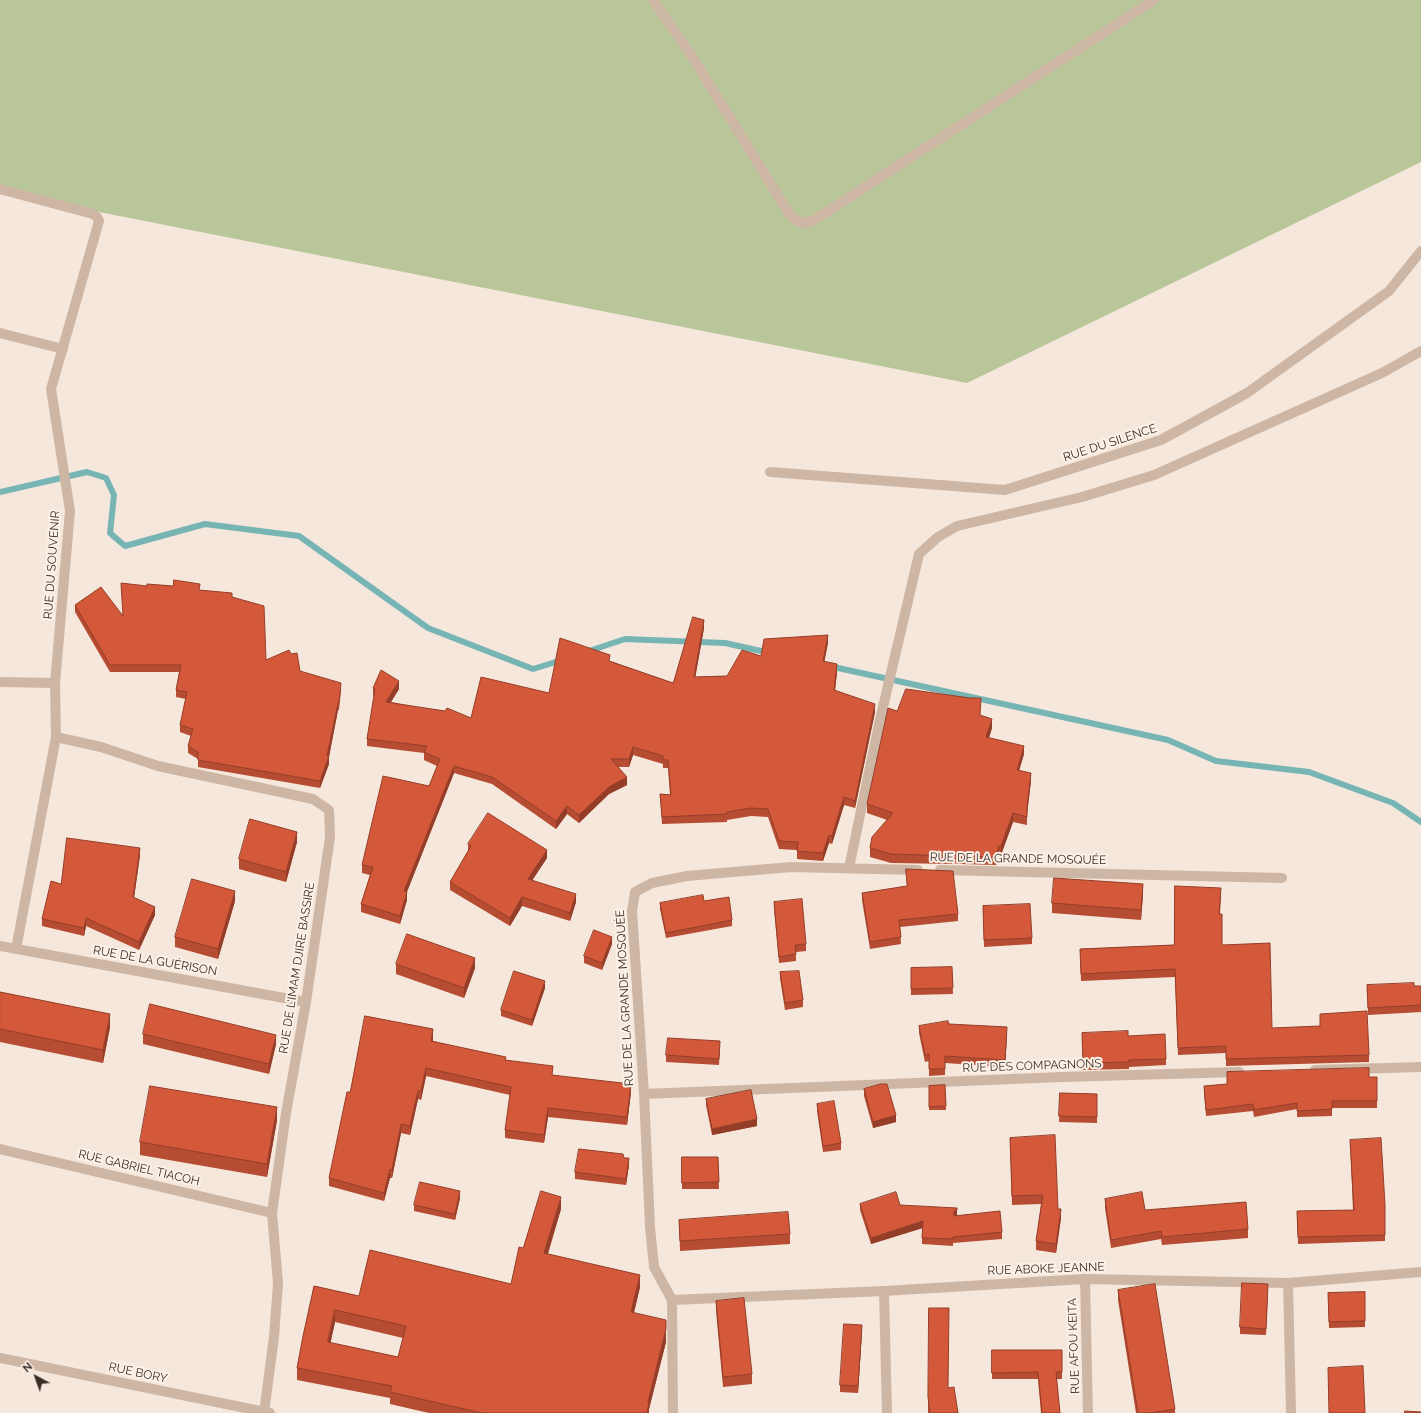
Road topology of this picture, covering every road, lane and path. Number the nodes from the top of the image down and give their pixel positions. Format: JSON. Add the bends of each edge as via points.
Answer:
{"nodes":[{"id":1,"x":653,"y":0,"type":"edge"},
{"id":2,"x":1154,"y":0,"type":"edge"},
{"id":3,"x":0,"y":189,"type":"edge"},
{"id":4,"x":1421,"y":251,"type":"edge"},
{"id":5,"x":0,"y":334,"type":"edge"},
{"id":6,"x":63,"y":349,"type":"junction"},
{"id":7,"x":1421,"y":351,"type":"edge"},
{"id":8,"x":770,"y":472,"type":"dead end"},
{"id":9,"x":0,"y":682,"type":"edge"},
{"id":10,"x":55,"y":683,"type":"junction"},
{"id":11,"x":56,"y":737,"type":"junction"},
{"id":12,"x":849,"y":868,"type":"junction"},
{"id":13,"x":1282,"y":878,"type":"dead end"},
{"id":14,"x":0,"y":946,"type":"edge"},
{"id":15,"x":16,"y":949,"type":"junction"},
{"id":16,"x":306,"y":1002,"type":"junction"},
{"id":17,"x":1421,"y":1067,"type":"edge"},
{"id":18,"x":1302,"y":1070,"type":"edge"},
{"id":19,"x":1246,"y":1072,"type":"edge"},
{"id":20,"x":644,"y":1094,"type":"junction"},
{"id":21,"x":0,"y":1150,"type":"edge"},
{"id":22,"x":272,"y":1213,"type":"junction"},
{"id":23,"x":1421,"y":1272,"type":"edge"},
{"id":24,"x":1084,"y":1279,"type":"junction"},
{"id":25,"x":1288,"y":1283,"type":"junction"},
{"id":26,"x":884,"y":1291,"type":"junction"},
{"id":27,"x":672,"y":1300,"type":"junction"},
{"id":28,"x":0,"y":1358,"type":"edge"},
{"id":29,"x":266,"y":1413,"type":"edge"},
{"id":30,"x":673,"y":1413,"type":"edge"},
{"id":31,"x":887,"y":1413,"type":"edge"},
{"id":32,"x":1088,"y":1413,"type":"edge"},
{"id":33,"x":1291,"y":1413,"type":"edge"}],
"edges":[{"from":1,"to":2,"type":"street","via":[[693,58],[790,215],[800,223],[811,222]]},
{"from":3,"to":6,"type":"street","name":"RUE DU SOUVENIR","via":[[93,214],[99,221]]},
{"from":4,"to":8,"type":"street","name":"RUE DU SILENCE","via":[[1389,291],[1247,393],[1161,440],[1006,490]]},
{"from":5,"to":6,"type":"street"},
{"from":6,"to":10,"type":"street","name":"RUE DU SOUVENIR","via":[[51,389],[70,511]]},
{"from":7,"to":12,"type":"street","via":[[1382,373],[1154,475],[1082,497],[957,526],[938,537],[919,554],[879,724]]},
{"from":9,"to":10,"type":"street"},
{"from":10,"to":11,"type":"street","name":"RUE DU SOUVENIR"},
{"from":11,"to":15,"type":"street","name":"RUE DU SOUVENIR"},
{"from":11,"to":16,"type":"street","name":"RUE DE L'IMAM DJIRE BASSIRE","via":[[101,747],[158,766],[313,799],[330,810],[330,837]]},
{"from":12,"to":13,"type":"street","name":"RUE DE LA GRANDE MOSQUÉE"},
{"from":12,"to":20,"type":"street","name":"RUE DE LA GRANDE MOSQUÉE","via":[[791,867],[687,876],[652,883],[635,892],[632,910]]},
{"from":14,"to":15,"type":"street","name":"RUE DE LA GUÉRISON"},
{"from":15,"to":16,"type":"street","name":"RUE DE LA GUÉRISON"},
{"from":16,"to":22,"type":"street","name":"RUE DE L'IMAM DJIRE BASSIRE","via":[[286,1113]]},
{"from":17,"to":18,"type":"street"},
{"from":19,"to":20,"type":"street","name":"RUE DES COMPAGNONS"},
{"from":20,"to":27,"type":"street","name":"RUE DE LA GRANDE MOSQUÉE","via":[[654,1267]]},
{"from":21,"to":22,"type":"street","name":"RUE GABRIEL TIACOH"},
{"from":22,"to":29,"type":"street","name":"RUE DE L'IMAM DJIRE BASSIRE","via":[[278,1283]]},
{"from":23,"to":25,"type":"street","name":"RUE ABOKE JEANNE"},
{"from":24,"to":25,"type":"street","name":"RUE ABOKE JEANNE"},
{"from":24,"to":26,"type":"street","name":"RUE ABOKE JEANNE"},
{"from":24,"to":32,"type":"street","name":"RUE AFOU KEITA"},
{"from":25,"to":33,"type":"street"},
{"from":26,"to":27,"type":"street","name":"RUE ABOKE JEANNE"},
{"from":26,"to":31,"type":"street"},
{"from":27,"to":30,"type":"street","name":"RUE DE LA GRANDE MOSQUÉE"},
{"from":28,"to":29,"type":"street","name":"RUE BORY"}]}
